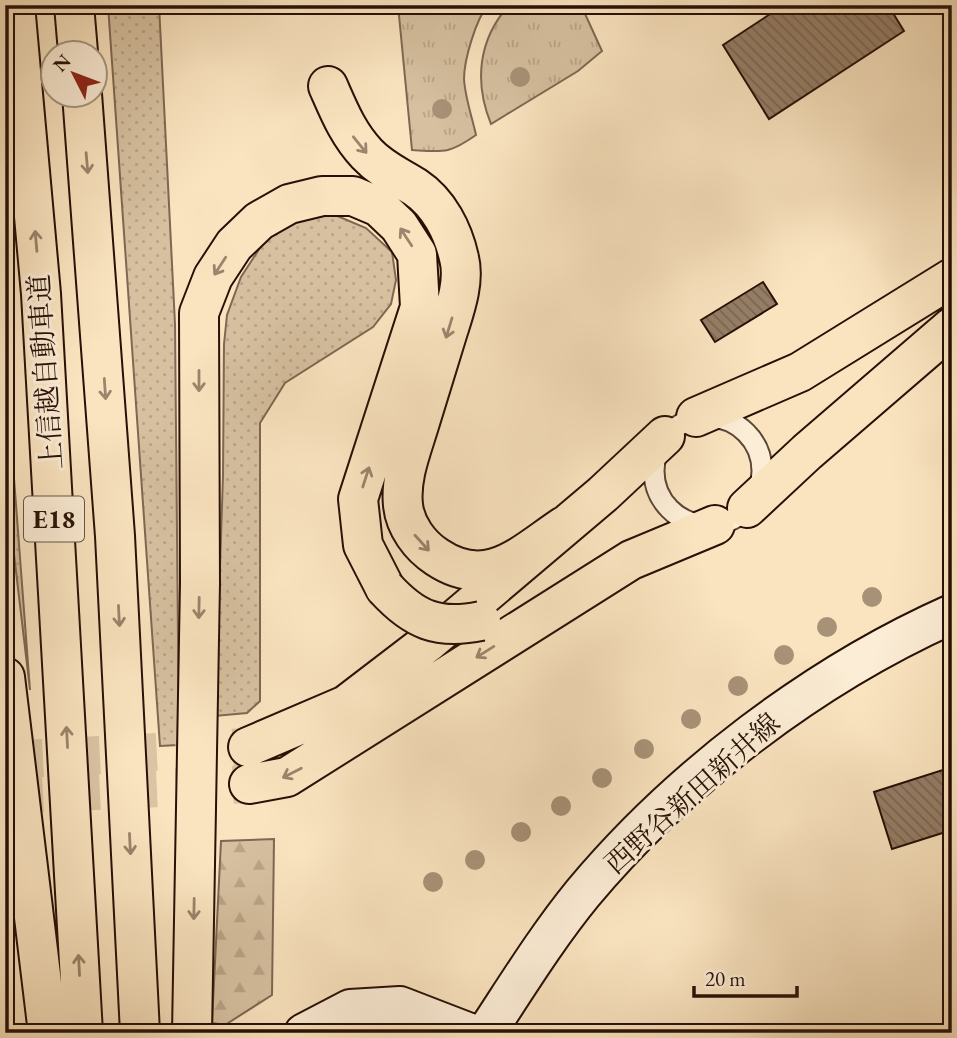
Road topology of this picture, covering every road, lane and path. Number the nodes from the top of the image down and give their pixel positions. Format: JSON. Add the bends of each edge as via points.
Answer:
{"nodes":[{"id":1,"x":15,"y":5,"type":"edge"},
{"id":2,"x":74,"y":5,"type":"edge"},
{"id":3,"x":77,"y":38,"type":"edge"},
{"id":4,"x":328,"y":86,"type":"dead end"},
{"id":5,"x":83,"y":108,"type":"edge"},
{"id":6,"x":952,"y":278,"type":"edge"},
{"id":7,"x":952,"y":327,"type":"edge"},
{"id":8,"x":681,"y":427,"type":"junction"},
{"id":9,"x":731,"y":517,"type":"junction"},
{"id":10,"x":565,"y":526,"type":"junction"},
{"id":11,"x":631,"y":559,"type":"junction"},
{"id":12,"x":952,"y":614,"type":"edge"},
{"id":13,"x":5,"y":677,"type":"edge"},
{"id":14,"x":48,"y":1033,"type":"edge"},
{"id":15,"x":82,"y":1033,"type":"edge"},
{"id":16,"x":140,"y":1033,"type":"edge"},
{"id":17,"x":192,"y":1033,"type":"edge"},
{"id":18,"x":304,"y":1033,"type":"edge"},
{"id":19,"x":470,"y":1033,"type":"edge"},
{"id":20,"x":486,"y":1033,"type":"edge"}],
"edges":[{"from":15,"to":1,"type":"highway","name":"上信越自動車道","number":"E18","one_way":true,"via":[[41,294]]},
{"from":2,"to":3,"type":"highway"},
{"from":4,"to":10,"type":"highway","one_way":true,"via":[[348,130],[368,155],[436,205],[460,261],[458,301],[405,470],[403,505],[409,525],[433,555],[472,573],[501,567]]},
{"from":5,"to":16,"type":"highway","name":"上信越自動車道","number":"E18","one_way":true,"via":[[115,536]]},
{"from":6,"to":8,"type":"highway","via":[[800,372]]},
{"from":7,"to":9,"type":"highway"},
{"from":8,"to":9,"type":"lane","via":[[656,452],[656,489],[679,518],[697,524]]},
{"from":8,"to":9,"type":"lane","via":[[713,416],[730,420],[755,444],[762,477],[757,494]]},
{"from":8,"to":10,"type":"highway"},
{"from":9,"to":11,"type":"highway"},
{"from":11,"to":10,"type":"highway","one_way":true,"via":[[287,778],[248,766],[346,705]]},
{"from":11,"to":17,"type":"highway","one_way":true,"bridge":true,"via":[[481,621],[458,626],[420,617],[401,605],[385,587],[363,545],[358,499],[420,307],[417,254],[399,226],[379,207],[353,197],[322,196],[289,204],[259,221],[233,245],[213,277],[200,313]]},
{"from":12,"to":20,"type":"main road","name":"西野谷新田新井線","via":[[849,666],[778,713],[644,827],[582,894]]},
{"from":13,"to":14,"type":"highway"},
{"from":18,"to":19,"type":"main road","via":[[350,1009],[400,1006]]}]}
